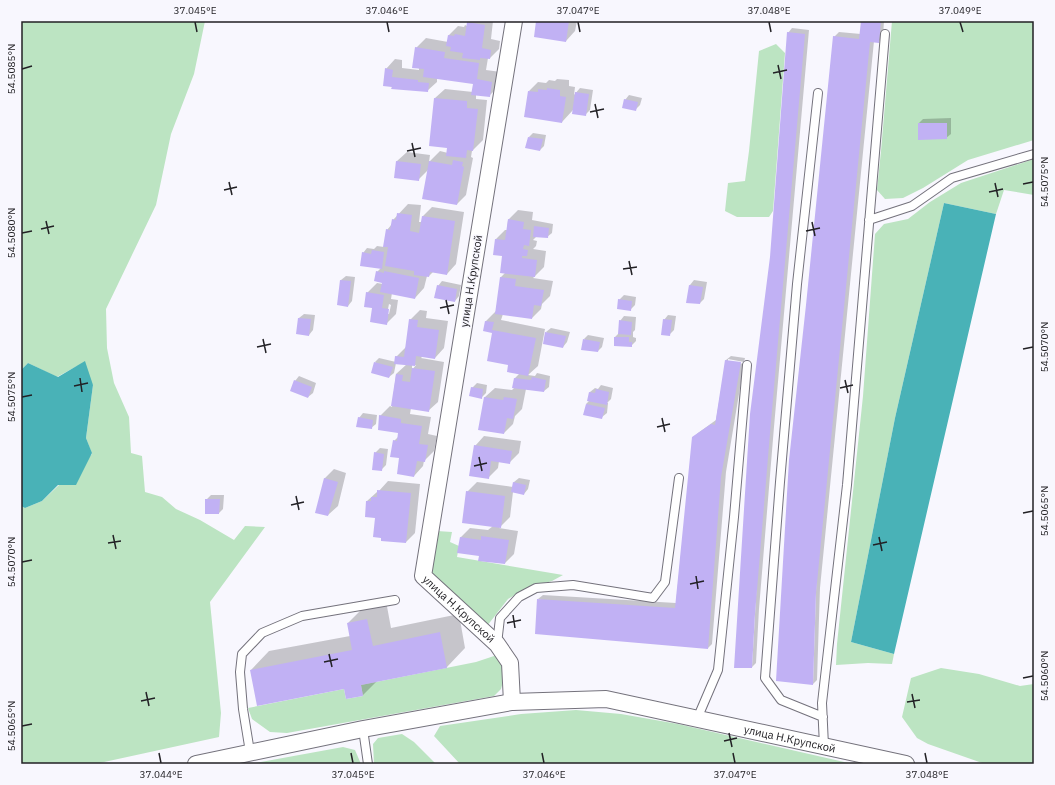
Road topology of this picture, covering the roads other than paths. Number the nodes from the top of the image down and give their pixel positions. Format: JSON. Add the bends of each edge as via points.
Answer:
{"nodes":[{"id":1,"x":514,"y":21,"type":"edge"},
{"id":2,"x":885,"y":34,"type":"dead end"},
{"id":3,"x":818,"y":93,"type":"dead end"},
{"id":4,"x":1034,"y":154,"type":"edge"},
{"id":5,"x":869,"y":220,"type":"junction"},
{"id":6,"x":747,"y":365,"type":"dead end"},
{"id":7,"x":680,"y":478,"type":"dead end"},
{"id":8,"x":395,"y":600,"type":"dead end"},
{"id":9,"x":497,"y":644,"type":"junction"},
{"id":10,"x":512,"y":702,"type":"junction"},
{"id":11,"x":823,"y":717,"type":"junction"},
{"id":12,"x":697,"y":719,"type":"junction"},
{"id":13,"x":363,"y":729,"type":"junction"},
{"id":14,"x":824,"y":746,"type":"junction"},
{"id":15,"x":250,"y":752,"type":"junction"},
{"id":16,"x":196,"y":764,"type":"edge"},
{"id":17,"x":368,"y":764,"type":"edge"},
{"id":18,"x":906,"y":764,"type":"edge"}],
"edges":[{"from":1,"to":9,"type":"street","name":"улица Н.Крупской","via":[[423,576]]},
{"from":2,"to":5,"type":"lane"},
{"from":3,"to":11,"type":"lane","via":[[797,284],[765,678],[781,700]]},
{"from":4,"to":5,"type":"lane","via":[[952,178],[912,206]]},
{"from":5,"to":11,"type":"lane","via":[[847,485],[822,703]]},
{"from":6,"to":12,"type":"lane","via":[[718,670]]},
{"from":7,"to":9,"type":"lane","via":[[665,582],[653,598],[573,585],[536,588],[519,597],[500,618]]},
{"from":8,"to":15,"type":"lane","via":[[302,616],[262,633],[242,654],[240,672]]},
{"from":9,"to":10,"type":"street","name":"улица Н.Крупской","via":[[510,663]]},
{"from":10,"to":12,"type":"street","name":"улица Н.Крупской","via":[[606,699]]},
{"from":10,"to":13,"type":"street"},
{"from":11,"to":14,"type":"lane"},
{"from":12,"to":14,"type":"street","name":"улица Н.Крупской"},
{"from":13,"to":15,"type":"street"},
{"from":13,"to":17,"type":"lane"},
{"from":14,"to":18,"type":"street","name":"улица Н.Крупской"},
{"from":15,"to":16,"type":"street"}]}
